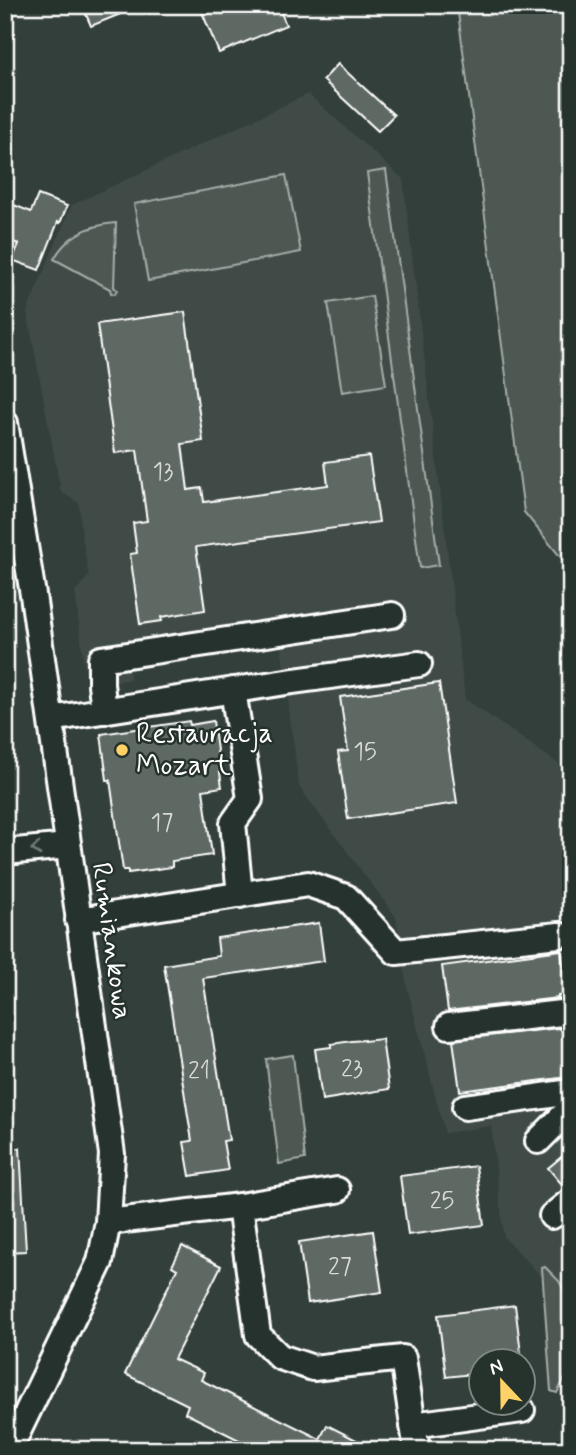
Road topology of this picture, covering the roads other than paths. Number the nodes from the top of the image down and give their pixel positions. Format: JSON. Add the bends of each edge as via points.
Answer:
{"nodes":[{"id":1,"x":5,"y":423,"type":"edge"},
{"id":2,"x":392,"y":615,"type":"dead end"},
{"id":3,"x":419,"y":664,"type":"dead end"},
{"id":4,"x":233,"y":690,"type":"junction"},
{"id":5,"x":104,"y":710,"type":"junction"},
{"id":6,"x":51,"y":719,"type":"junction"},
{"id":7,"x":68,"y":846,"type":"junction"},
{"id":8,"x":5,"y":852,"type":"edge"},
{"id":9,"x":240,"y":895,"type":"junction"},
{"id":10,"x":78,"y":920,"type":"junction"},
{"id":11,"x":559,"y":935,"type":"dead end"},
{"id":12,"x":571,"y":1018,"type":"edge"},
{"id":13,"x":449,"y":1026,"type":"dead end"},
{"id":14,"x":571,"y":1092,"type":"edge"},
{"id":15,"x":571,"y":1098,"type":"edge"},
{"id":16,"x":465,"y":1107,"type":"dead end"},
{"id":17,"x":538,"y":1141,"type":"dead end"},
{"id":18,"x":337,"y":1190,"type":"dead end"},
{"id":19,"x":240,"y":1206,"type":"junction"},
{"id":20,"x":108,"y":1222,"type":"junction"},
{"id":21,"x":479,"y":1416,"type":"edge"},
{"id":22,"x":414,"y":1425,"type":"junction"},
{"id":23,"x":9,"y":1450,"type":"edge"},
{"id":24,"x":417,"y":1450,"type":"edge"}],
"edges":[{"from":1,"to":6,"type":"street","name":"Rumiankowa"},
{"from":2,"to":5,"type":"street","via":[[101,659]]},
{"from":3,"to":4,"type":"street"},
{"from":4,"to":5,"type":"street"},
{"from":4,"to":9,"type":"street","via":[[250,799],[233,823]]},
{"from":5,"to":6,"type":"street"},
{"from":6,"to":7,"type":"street","name":"Rumiankowa"},
{"from":7,"to":8,"type":"street","one_way":true},
{"from":7,"to":10,"type":"street","name":"Rumiankowa"},
{"from":9,"to":10,"type":"street"},
{"from":9,"to":11,"type":"street","via":[[308,884],[346,897],[396,952]]},
{"from":10,"to":20,"type":"street","name":"Rumiankowa","via":[[112,1154]]},
{"from":12,"to":13,"type":"street","via":[[561,1013]]},
{"from":14,"to":16,"type":"street"},
{"from":15,"to":17,"type":"street","via":[[569,1110]]},
{"from":18,"to":19,"type":"street"},
{"from":19,"to":20,"type":"street"},
{"from":19,"to":22,"type":"street","via":[[258,1335],[281,1357],[313,1368],[403,1358]]},
{"from":20,"to":23,"type":"street","name":"Rumiankowa","via":[[100,1262]]},
{"from":21,"to":22,"type":"street"},
{"from":22,"to":24,"type":"street"}]}
